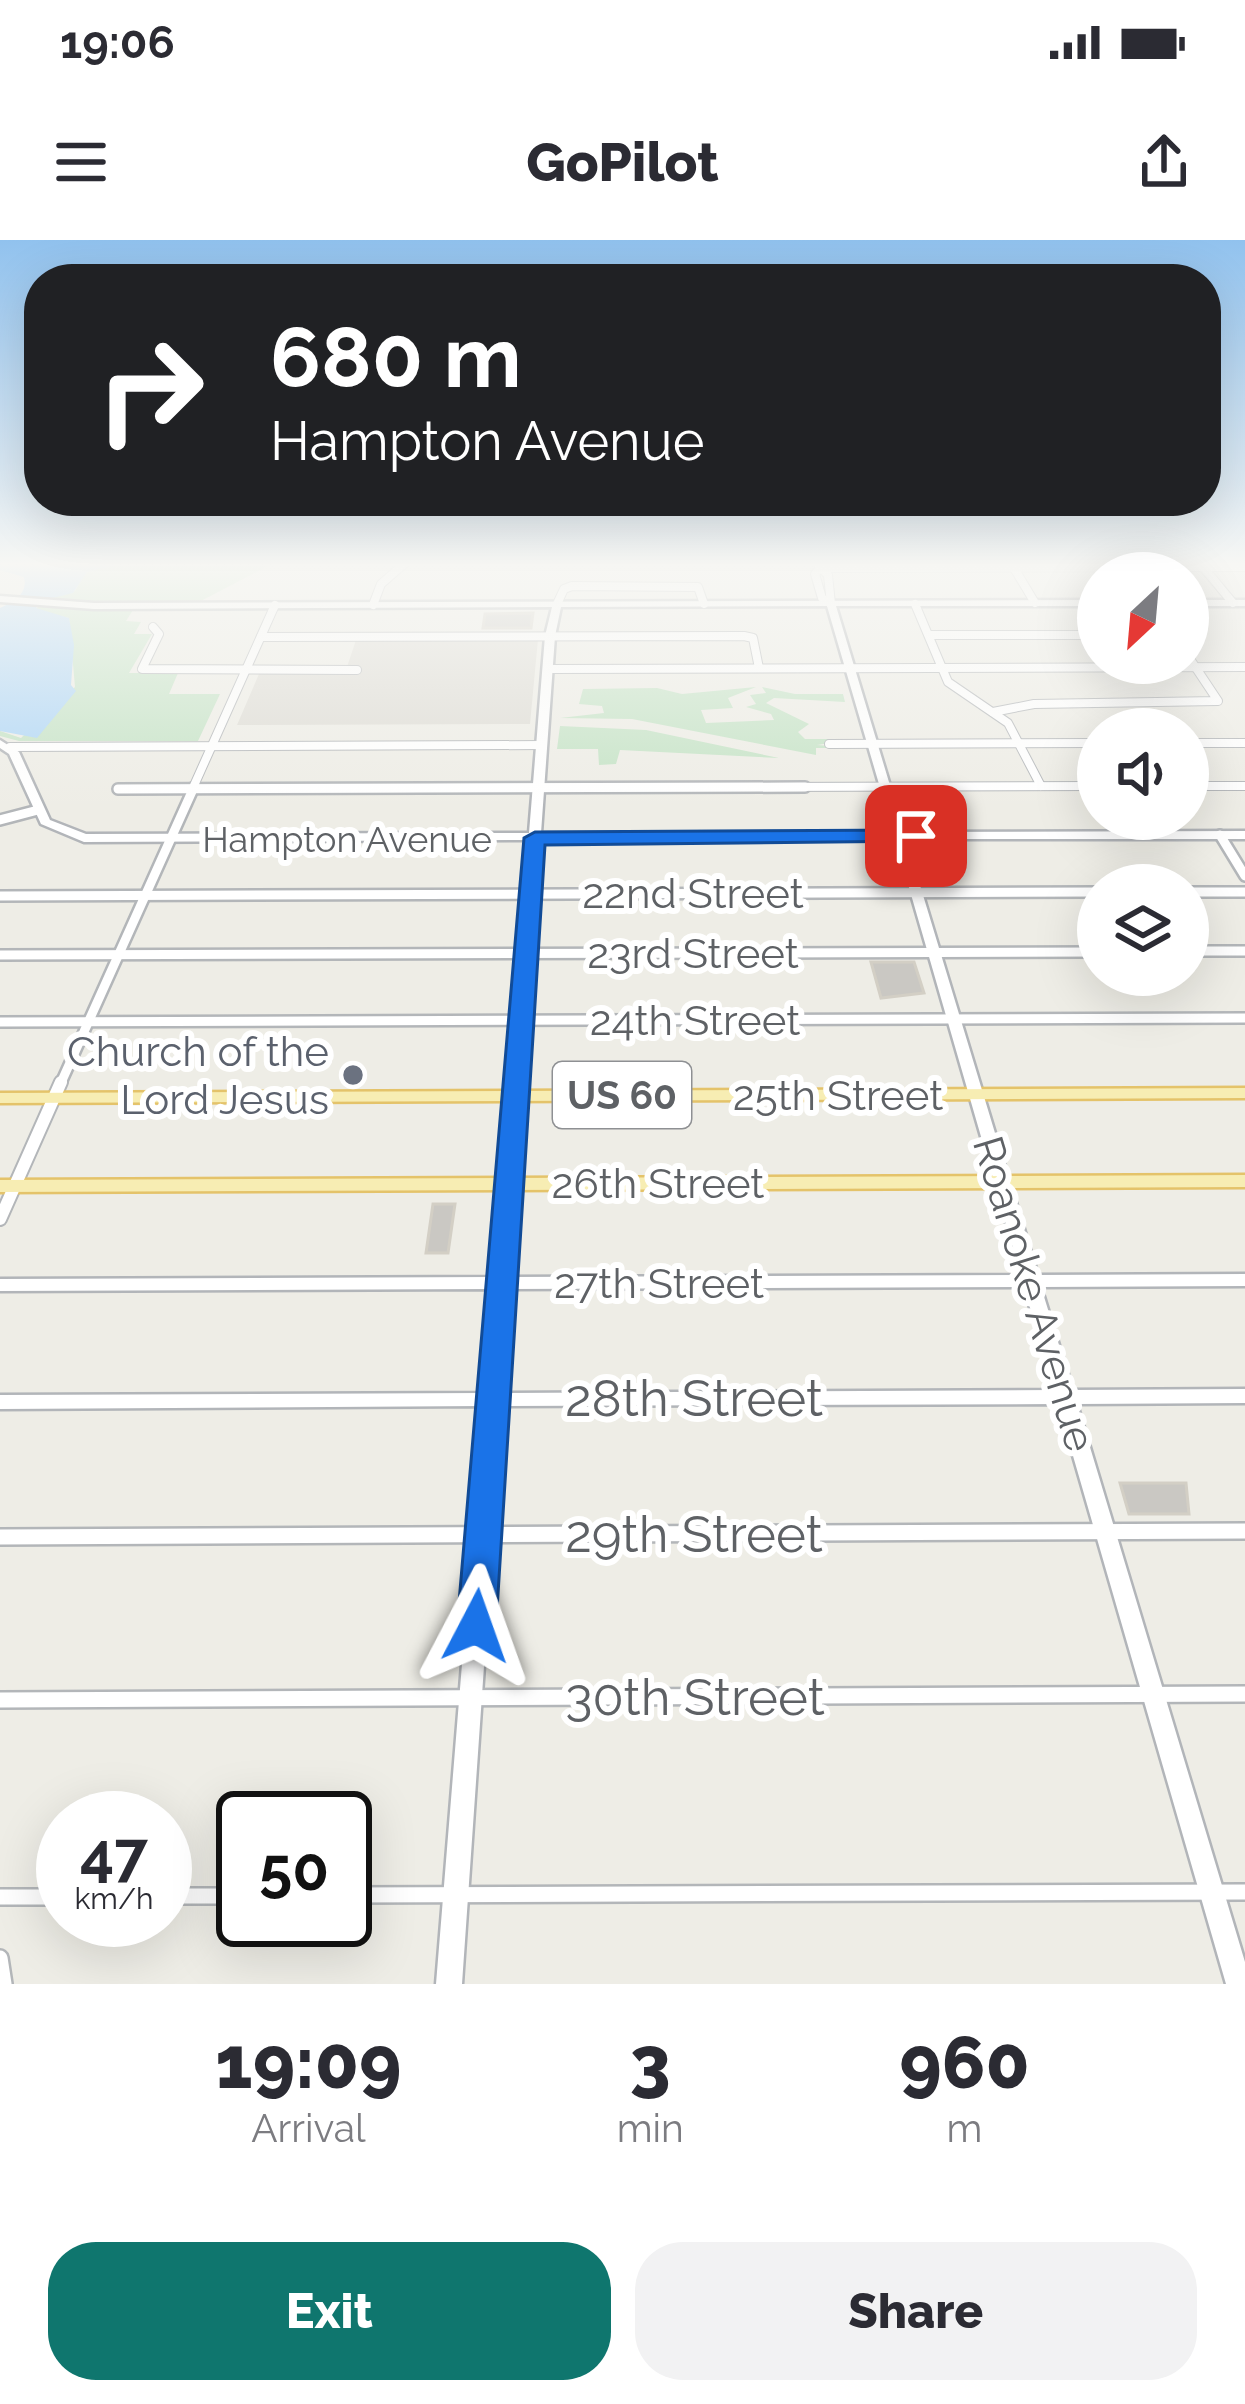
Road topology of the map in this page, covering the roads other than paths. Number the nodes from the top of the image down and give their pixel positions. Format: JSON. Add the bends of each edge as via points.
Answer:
{"nodes":[{"id":1,"x":152,"y":645,"type":"edge"},
{"id":2,"x":258,"y":645,"type":"edge"},
{"id":3,"x":549,"y":645,"type":"edge"},
{"id":4,"x":753,"y":645,"type":"edge"},
{"id":5,"x":843,"y":645,"type":"edge"},
{"id":6,"x":933,"y":645,"type":"edge"},
{"id":7,"x":1245,"y":667,"type":"edge"},
{"id":8,"x":759,"y":668,"type":"junction"},
{"id":9,"x":850,"y":668,"type":"junction"},
{"id":10,"x":942,"y":668,"type":"junction"},
{"id":11,"x":1077,"y":668,"type":"edge"},
{"id":12,"x":1209,"y":668,"type":"edge"},
{"id":13,"x":548,"y":669,"type":"junction"},
{"id":14,"x":246,"y":670,"type":"junction"},
{"id":15,"x":357,"y":670,"type":"dead end"},
{"id":16,"x":1207,"y":684,"type":"edge"},
{"id":17,"x":993,"y":712,"type":"junction"},
{"id":18,"x":1245,"y":742,"type":"edge"},
{"id":19,"x":1077,"y":743,"type":"edge"},
{"id":20,"x":1209,"y":743,"type":"edge"},
{"id":21,"x":829,"y":744,"type":"dead end"},
{"id":22,"x":872,"y":744,"type":"junction"},
{"id":23,"x":1021,"y":744,"type":"junction"},
{"id":24,"x":5,"y":745,"type":"edge"},
{"id":25,"x":543,"y":745,"type":"junction"},
{"id":26,"x":212,"y":746,"type":"junction"},
{"id":27,"x":1041,"y":786,"type":"junction"},
{"id":28,"x":1077,"y":786,"type":"edge"},
{"id":29,"x":1209,"y":786,"type":"edge"},
{"id":30,"x":1245,"y":786,"type":"edge"},
{"id":31,"x":884,"y":787,"type":"junction"},
{"id":32,"x":539,"y":788,"type":"junction"},
{"id":33,"x":118,"y":789,"type":"dead end"},
{"id":34,"x":192,"y":789,"type":"junction"},
{"id":35,"x":38,"y":810,"type":"junction"},
{"id":36,"x":0,"y":820,"type":"edge"},
{"id":37,"x":1220,"y":835,"type":"junction"},
{"id":38,"x":1245,"y":835,"type":"edge"},
{"id":39,"x":899,"y":836,"type":"junction"},
{"id":40,"x":535,"y":838,"type":"junction"},
{"id":41,"x":170,"y":839,"type":"junction"},
{"id":42,"x":1245,"y":876,"type":"edge"},
{"id":43,"x":916,"y":892,"type":"junction"},
{"id":44,"x":1077,"y":892,"type":"edge"},
{"id":45,"x":1209,"y":892,"type":"edge"},
{"id":46,"x":1245,"y":892,"type":"edge"},
{"id":47,"x":531,"y":894,"type":"junction"},
{"id":48,"x":145,"y":895,"type":"junction"},
{"id":49,"x":0,"y":896,"type":"edge"},
{"id":50,"x":1209,"y":951,"type":"edge"},
{"id":51,"x":1245,"y":951,"type":"edge"},
{"id":52,"x":933,"y":952,"type":"junction"},
{"id":53,"x":1077,"y":952,"type":"edge"},
{"id":54,"x":526,"y":953,"type":"junction"},
{"id":55,"x":0,"y":955,"type":"edge"},
{"id":56,"x":118,"y":955,"type":"junction"},
{"id":57,"x":1245,"y":1018,"type":"edge"},
{"id":58,"x":954,"y":1019,"type":"junction"},
{"id":59,"x":523,"y":1021,"type":"junction"},
{"id":60,"x":0,"y":1022,"type":"edge"},
{"id":61,"x":88,"y":1022,"type":"junction"},
{"id":62,"x":1245,"y":1093,"type":"edge"},
{"id":63,"x":975,"y":1094,"type":"junction"},
{"id":64,"x":516,"y":1096,"type":"junction"},
{"id":65,"x":0,"y":1098,"type":"edge"},
{"id":66,"x":54,"y":1098,"type":"junction"},
{"id":67,"x":1245,"y":1181,"type":"edge"},
{"id":68,"x":1001,"y":1182,"type":"junction"},
{"id":69,"x":509,"y":1184,"type":"junction"},
{"id":70,"x":8,"y":1186,"type":"edge"},
{"id":71,"x":0,"y":1219,"type":"edge"},
{"id":72,"x":1245,"y":1280,"type":"edge"},
{"id":73,"x":1032,"y":1281,"type":"junction"},
{"id":74,"x":502,"y":1283,"type":"junction"},
{"id":75,"x":0,"y":1285,"type":"edge"},
{"id":76,"x":1245,"y":1396,"type":"edge"},
{"id":77,"x":1065,"y":1397,"type":"junction"},
{"id":78,"x":493,"y":1400,"type":"junction"},
{"id":79,"x":0,"y":1402,"type":"edge"},
{"id":80,"x":1105,"y":1532,"type":"junction"},
{"id":81,"x":1245,"y":1532,"type":"edge"},
{"id":82,"x":483,"y":1536,"type":"junction"},
{"id":83,"x":0,"y":1537,"type":"edge"},
{"id":84,"x":1245,"y":1694,"type":"edge"},
{"id":85,"x":1152,"y":1695,"type":"junction"},
{"id":86,"x":470,"y":1699,"type":"junction"},
{"id":87,"x":0,"y":1700,"type":"edge"},
{"id":88,"x":1211,"y":1892,"type":"junction"},
{"id":89,"x":1245,"y":1892,"type":"edge"},
{"id":90,"x":372,"y":1895,"type":"edge"},
{"id":91,"x":456,"y":1895,"type":"junction"},
{"id":92,"x":0,"y":1897,"type":"edge"},
{"id":93,"x":36,"y":1897,"type":"edge"},
{"id":94,"x":0,"y":1958,"type":"edge"},
{"id":95,"x":4,"y":1984,"type":"edge"},
{"id":96,"x":449,"y":1984,"type":"edge"},
{"id":97,"x":1239,"y":1984,"type":"edge"}],
"edges":[{"from":1,"to":14,"type":"street","via":[[138,667]]},
{"from":2,"to":14,"type":"street"},
{"from":3,"to":13,"type":"street"},
{"from":4,"to":8,"type":"street"},
{"from":5,"to":9,"type":"street","name":"Roanoke Avenue"},
{"from":6,"to":10,"type":"street"},
{"from":7,"to":12,"type":"street"},
{"from":8,"to":9,"type":"street"},
{"from":8,"to":13,"type":"street"},
{"from":9,"to":10,"type":"street"},
{"from":9,"to":22,"type":"street","name":"Roanoke Avenue"},
{"from":10,"to":11,"type":"street"},
{"from":10,"to":17,"type":"street","via":[[957,692]]},
{"from":13,"to":25,"type":"street"},
{"from":14,"to":15,"type":"street"},
{"from":14,"to":26,"type":"street"},
{"from":16,"to":17,"type":"street","via":[[1218,701]]},
{"from":17,"to":23,"type":"street"},
{"from":18,"to":20,"type":"street"},
{"from":19,"to":23,"type":"street"},
{"from":21,"to":22,"type":"street"},
{"from":22,"to":23,"type":"street"},
{"from":22,"to":31,"type":"street","name":"Roanoke Avenue"},
{"from":23,"to":27,"type":"street"},
{"from":24,"to":26,"type":"street"},
{"from":24,"to":35,"type":"street"},
{"from":25,"to":26,"type":"street"},
{"from":25,"to":32,"type":"street"},
{"from":26,"to":34,"type":"street"},
{"from":27,"to":28,"type":"street"},
{"from":27,"to":31,"type":"street"},
{"from":29,"to":30,"type":"street"},
{"from":31,"to":32,"type":"street"},
{"from":31,"to":39,"type":"street","name":"Roanoke Avenue"},
{"from":32,"to":34,"type":"street"},
{"from":32,"to":40,"type":"street"},
{"from":33,"to":34,"type":"street"},
{"from":34,"to":41,"type":"street"},
{"from":35,"to":36,"type":"street"},
{"from":35,"to":41,"type":"street","name":"Hampton Avenue","via":[[49,826],[73,836]]},
{"from":37,"to":38,"type":"street","name":"Hampton Avenue"},
{"from":37,"to":39,"type":"street","name":"Hampton Avenue"},
{"from":37,"to":42,"type":"street"},
{"from":39,"to":40,"type":"street","name":"Hampton Avenue"},
{"from":39,"to":43,"type":"street","name":"Roanoke Avenue"},
{"from":40,"to":41,"type":"street","name":"Hampton Avenue"},
{"from":40,"to":47,"type":"street"},
{"from":41,"to":48,"type":"street"},
{"from":43,"to":44,"type":"street","name":"22nd Street"},
{"from":43,"to":47,"type":"street","name":"22nd Street"},
{"from":43,"to":52,"type":"street","name":"Roanoke Avenue"},
{"from":45,"to":46,"type":"street"},
{"from":47,"to":48,"type":"street","name":"22nd Street"},
{"from":47,"to":54,"type":"street"},
{"from":48,"to":49,"type":"street","name":"22nd Street"},
{"from":48,"to":56,"type":"street"},
{"from":50,"to":51,"type":"street"},
{"from":52,"to":53,"type":"street","name":"23rd Street"},
{"from":52,"to":54,"type":"street","name":"23rd Street"},
{"from":52,"to":58,"type":"street","name":"Roanoke Avenue"},
{"from":54,"to":56,"type":"street","name":"23rd Street"},
{"from":54,"to":59,"type":"street"},
{"from":55,"to":56,"type":"street","name":"23rd Street"},
{"from":56,"to":61,"type":"street"},
{"from":57,"to":58,"type":"street","name":"24th Street"},
{"from":58,"to":59,"type":"street","name":"24th Street"},
{"from":58,"to":63,"type":"street","name":"Roanoke Avenue"},
{"from":59,"to":61,"type":"street","name":"24th Street"},
{"from":59,"to":64,"type":"street"},
{"from":60,"to":61,"type":"street","name":"24th Street"},
{"from":61,"to":66,"type":"street"},
{"from":62,"to":63,"type":"main road","name":"25th Street","number":"US 60"},
{"from":63,"to":64,"type":"main road","name":"25th Street","number":"US 60"},
{"from":63,"to":68,"type":"street","name":"Roanoke Avenue"},
{"from":64,"to":66,"type":"main road","name":"25th Street","number":"US 60"},
{"from":64,"to":69,"type":"street"},
{"from":65,"to":66,"type":"main road","name":"25th Street","number":"US 60"},
{"from":66,"to":70,"type":"street"},
{"from":67,"to":68,"type":"main road","name":"26th Street","number":"US 60"},
{"from":68,"to":69,"type":"main road","name":"26th Street","number":"US 60"},
{"from":68,"to":73,"type":"street","name":"Roanoke Avenue"},
{"from":69,"to":70,"type":"main road","name":"26th Street","number":"US 60"},
{"from":69,"to":74,"type":"street"},
{"from":70,"to":71,"type":"street"},
{"from":72,"to":73,"type":"street","name":"27th Street"},
{"from":73,"to":74,"type":"street","name":"27th Street"},
{"from":73,"to":77,"type":"street","name":"Roanoke Avenue"},
{"from":74,"to":75,"type":"street","name":"27th Street"},
{"from":74,"to":78,"type":"street"},
{"from":76,"to":77,"type":"street","name":"28th Street"},
{"from":77,"to":78,"type":"street","name":"28th Street"},
{"from":77,"to":80,"type":"street","name":"Roanoke Avenue"},
{"from":78,"to":79,"type":"street","name":"28th Street"},
{"from":78,"to":82,"type":"street"},
{"from":80,"to":81,"type":"street","name":"29th Street"},
{"from":80,"to":82,"type":"street","name":"29th Street"},
{"from":80,"to":85,"type":"street","name":"Roanoke Avenue"},
{"from":82,"to":83,"type":"street","name":"29th Street"},
{"from":82,"to":86,"type":"street"},
{"from":84,"to":85,"type":"street","name":"30th Street"},
{"from":85,"to":86,"type":"street","name":"30th Street"},
{"from":85,"to":88,"type":"street","name":"Roanoke Avenue"},
{"from":86,"to":87,"type":"street","name":"30th Street"},
{"from":86,"to":91,"type":"street"},
{"from":88,"to":89,"type":"street"},
{"from":88,"to":91,"type":"street"},
{"from":88,"to":97,"type":"street","name":"Roanoke Avenue"},
{"from":90,"to":91,"type":"street"},
{"from":91,"to":96,"type":"street"},
{"from":92,"to":93,"type":"street"},
{"from":94,"to":95,"type":"street"}]}
